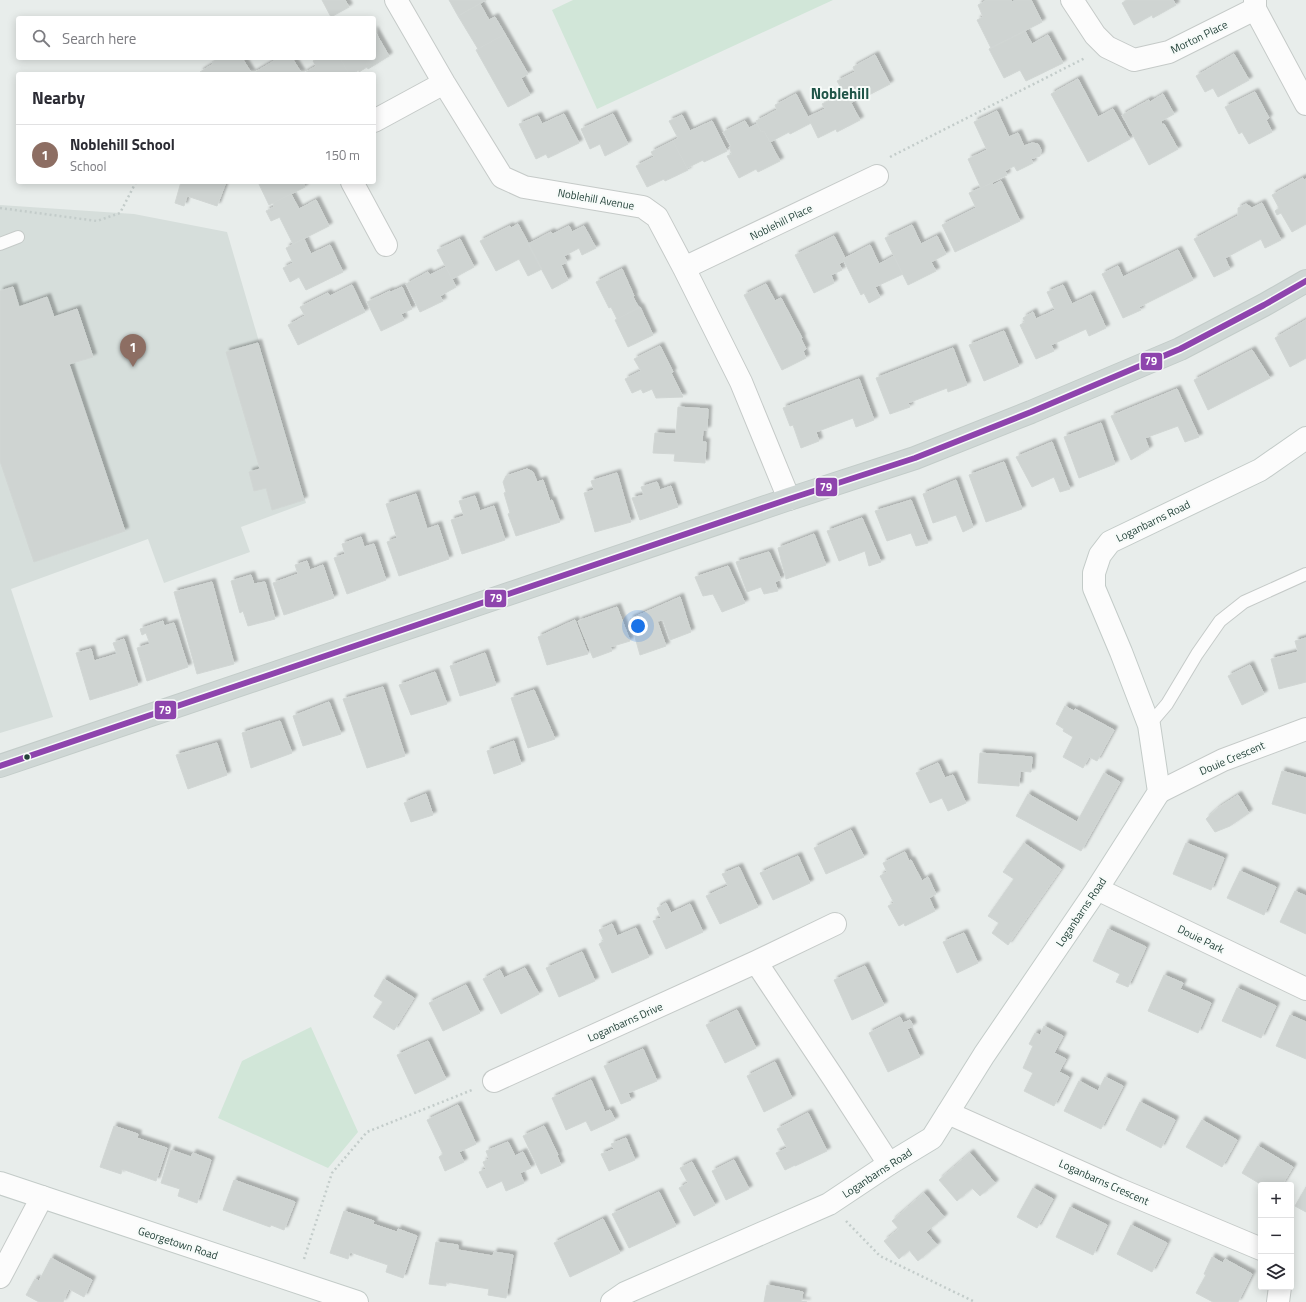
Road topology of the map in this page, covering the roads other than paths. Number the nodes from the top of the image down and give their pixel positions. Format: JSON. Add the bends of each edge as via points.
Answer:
{"nodes":[{"id":1,"x":396,"y":0,"type":"edge"},
{"id":2,"x":1072,"y":0,"type":"edge"},
{"id":3,"x":1255,"y":5,"type":"edge"},
{"id":4,"x":444,"y":83,"type":"junction"},
{"id":5,"x":1306,"y":104,"type":"edge"},
{"id":6,"x":376,"y":120,"type":"edge"},
{"id":7,"x":877,"y":176,"type":"road end"},
{"id":8,"x":353,"y":184,"type":"edge"},
{"id":9,"x":18,"y":237,"type":"dead end"},
{"id":10,"x":0,"y":244,"type":"edge"},
{"id":11,"x":386,"y":245,"type":"dead end"},
{"id":12,"x":684,"y":268,"type":"junction"},
{"id":13,"x":1306,"y":281,"type":"edge"},
{"id":14,"x":1306,"y":438,"type":"edge"},
{"id":15,"x":789,"y":499,"type":"junction"},
{"id":16,"x":1306,"y":574,"type":"edge"},
{"id":17,"x":1149,"y":725,"type":"junction"},
{"id":18,"x":1306,"y":730,"type":"edge"},
{"id":19,"x":0,"y":766,"type":"edge"},
{"id":20,"x":1159,"y":792,"type":"junction"},
{"id":21,"x":1097,"y":889,"type":"junction"},
{"id":22,"x":835,"y":924,"type":"dead end"},
{"id":23,"x":756,"y":962,"type":"junction"},
{"id":24,"x":1306,"y":989,"type":"edge"},
{"id":25,"x":494,"y":1081,"type":"road end"},
{"id":26,"x":948,"y":1113,"type":"junction"},
{"id":27,"x":889,"y":1164,"type":"junction"},
{"id":28,"x":0,"y":1183,"type":"edge"},
{"id":29,"x":42,"y":1197,"type":"junction"},
{"id":30,"x":1258,"y":1248,"type":"edge"},
{"id":31,"x":0,"y":1277,"type":"edge"},
{"id":32,"x":1280,"y":1290,"type":"edge"},
{"id":33,"x":619,"y":1299,"type":"edge"},
{"id":34,"x":356,"y":1302,"type":"edge"},
{"id":35,"x":1278,"y":1302,"type":"edge"}],
"edges":[{"from":1,"to":4,"type":"street","name":"Noblehill Avenue"},
{"from":2,"to":3,"type":"street","name":"Morton Place","via":[[1095,35],[1107,47],[1134,60],[1169,52]]},
{"from":3,"to":5,"type":"street"},
{"from":4,"to":6,"type":"street"},
{"from":4,"to":12,"type":"street","name":"Noblehill Avenue","via":[[502,177],[524,186],[643,207],[657,217]]},
{"from":7,"to":12,"type":"street","name":"Noblehill Place"},
{"from":8,"to":11,"type":"street"},
{"from":9,"to":10,"type":"lane"},
{"from":12,"to":15,"type":"street","name":"Noblehill Avenue","via":[[741,382]]},
{"from":13,"to":15,"type":"main road","via":[[1180,349],[1031,412],[915,458]]},
{"from":14,"to":17,"type":"street","name":"Loganbarns Road","via":[[1260,470],[1110,542],[1100,555],[1094,573],[1094,588]]},
{"from":15,"to":19,"type":"main road"},
{"from":16,"to":17,"type":"lane","via":[[1244,602],[1220,621],[1167,704]]},
{"from":17,"to":20,"type":"street","name":"Loganbarns Road"},
{"from":18,"to":20,"type":"street","name":"Douie Crescent","via":[[1223,760]]},
{"from":20,"to":21,"type":"street","name":"Loganbarns Road"},
{"from":21,"to":24,"type":"street","name":"Douie Park"},
{"from":21,"to":26,"type":"street","name":"Loganbarns Road","via":[[984,1055]]},
{"from":22,"to":23,"type":"street","name":"Loganbarns Drive"},
{"from":23,"to":25,"type":"street","name":"Loganbarns Drive"},
{"from":23,"to":27,"type":"street"},
{"from":26,"to":27,"type":"street","name":"Loganbarns Road","via":[[932,1138]]},
{"from":26,"to":30,"type":"street","name":"Loganbarns Crescent"},
{"from":27,"to":33,"type":"street","name":"Loganbarns Road","via":[[830,1204]]},
{"from":28,"to":29,"type":"street","name":"Georgetown Road"},
{"from":29,"to":31,"type":"street"},
{"from":29,"to":34,"type":"street","name":"Georgetown Road"},
{"from":32,"to":35,"type":"street"}]}
